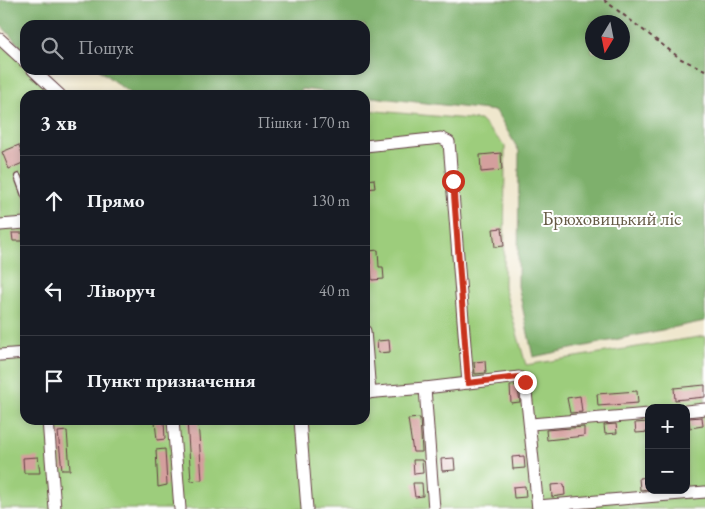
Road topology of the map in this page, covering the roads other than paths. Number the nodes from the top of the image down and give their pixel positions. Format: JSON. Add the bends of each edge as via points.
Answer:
{"nodes":[{"id":1,"x":0,"y":39,"type":"edge"},
{"id":2,"x":20,"y":57,"type":"edge"},
{"id":3,"x":39,"y":75,"type":"edge"},
{"id":4,"x":55,"y":90,"type":"edge"},
{"id":5,"x":370,"y":145,"type":"edge"},
{"id":6,"x":18,"y":177,"type":"dead end"},
{"id":7,"x":20,"y":182,"type":"edge"},
{"id":8,"x":20,"y":223,"type":"edge"},
{"id":9,"x":0,"y":225,"type":"edge"},
{"id":10,"x":20,"y":353,"type":"edge"},
{"id":11,"x":0,"y":355,"type":"edge"},
{"id":12,"x":468,"y":383,"type":"junction"},
{"id":13,"x":424,"y":388,"type":"junction"},
{"id":14,"x":370,"y":393,"type":"edge"},
{"id":15,"x":705,"y":409,"type":"edge"},
{"id":16,"x":690,"y":411,"type":"edge"},
{"id":17,"x":645,"y":414,"type":"edge"},
{"id":18,"x":531,"y":424,"type":"junction"},
{"id":19,"x":48,"y":425,"type":"edge"},
{"id":20,"x":173,"y":425,"type":"edge"},
{"id":21,"x":300,"y":425,"type":"edge"},
{"id":22,"x":705,"y":492,"type":"edge"},
{"id":23,"x":538,"y":508,"type":"edge"},
{"id":24,"x":54,"y":509,"type":"edge"},
{"id":25,"x":180,"y":509,"type":"edge"},
{"id":26,"x":307,"y":509,"type":"edge"},
{"id":27,"x":434,"y":509,"type":"edge"}],
"edges":[{"from":1,"to":2,"type":"street"},
{"from":3,"to":4,"type":"street"},
{"from":5,"to":12,"type":"street","via":[[442,138],[449,142]]},
{"from":6,"to":7,"type":"lane"},
{"from":8,"to":9,"type":"street"},
{"from":10,"to":11,"type":"street"},
{"from":12,"to":13,"type":"street"},
{"from":12,"to":18,"type":"street","via":[[519,377],[525,382]]},
{"from":13,"to":14,"type":"street"},
{"from":13,"to":27,"type":"street"},
{"from":15,"to":16,"type":"street"},
{"from":17,"to":18,"type":"street"},
{"from":18,"to":23,"type":"street"},
{"from":19,"to":24,"type":"street"},
{"from":20,"to":25,"type":"street"},
{"from":21,"to":26,"type":"street"},
{"from":22,"to":23,"type":"street"}]}
